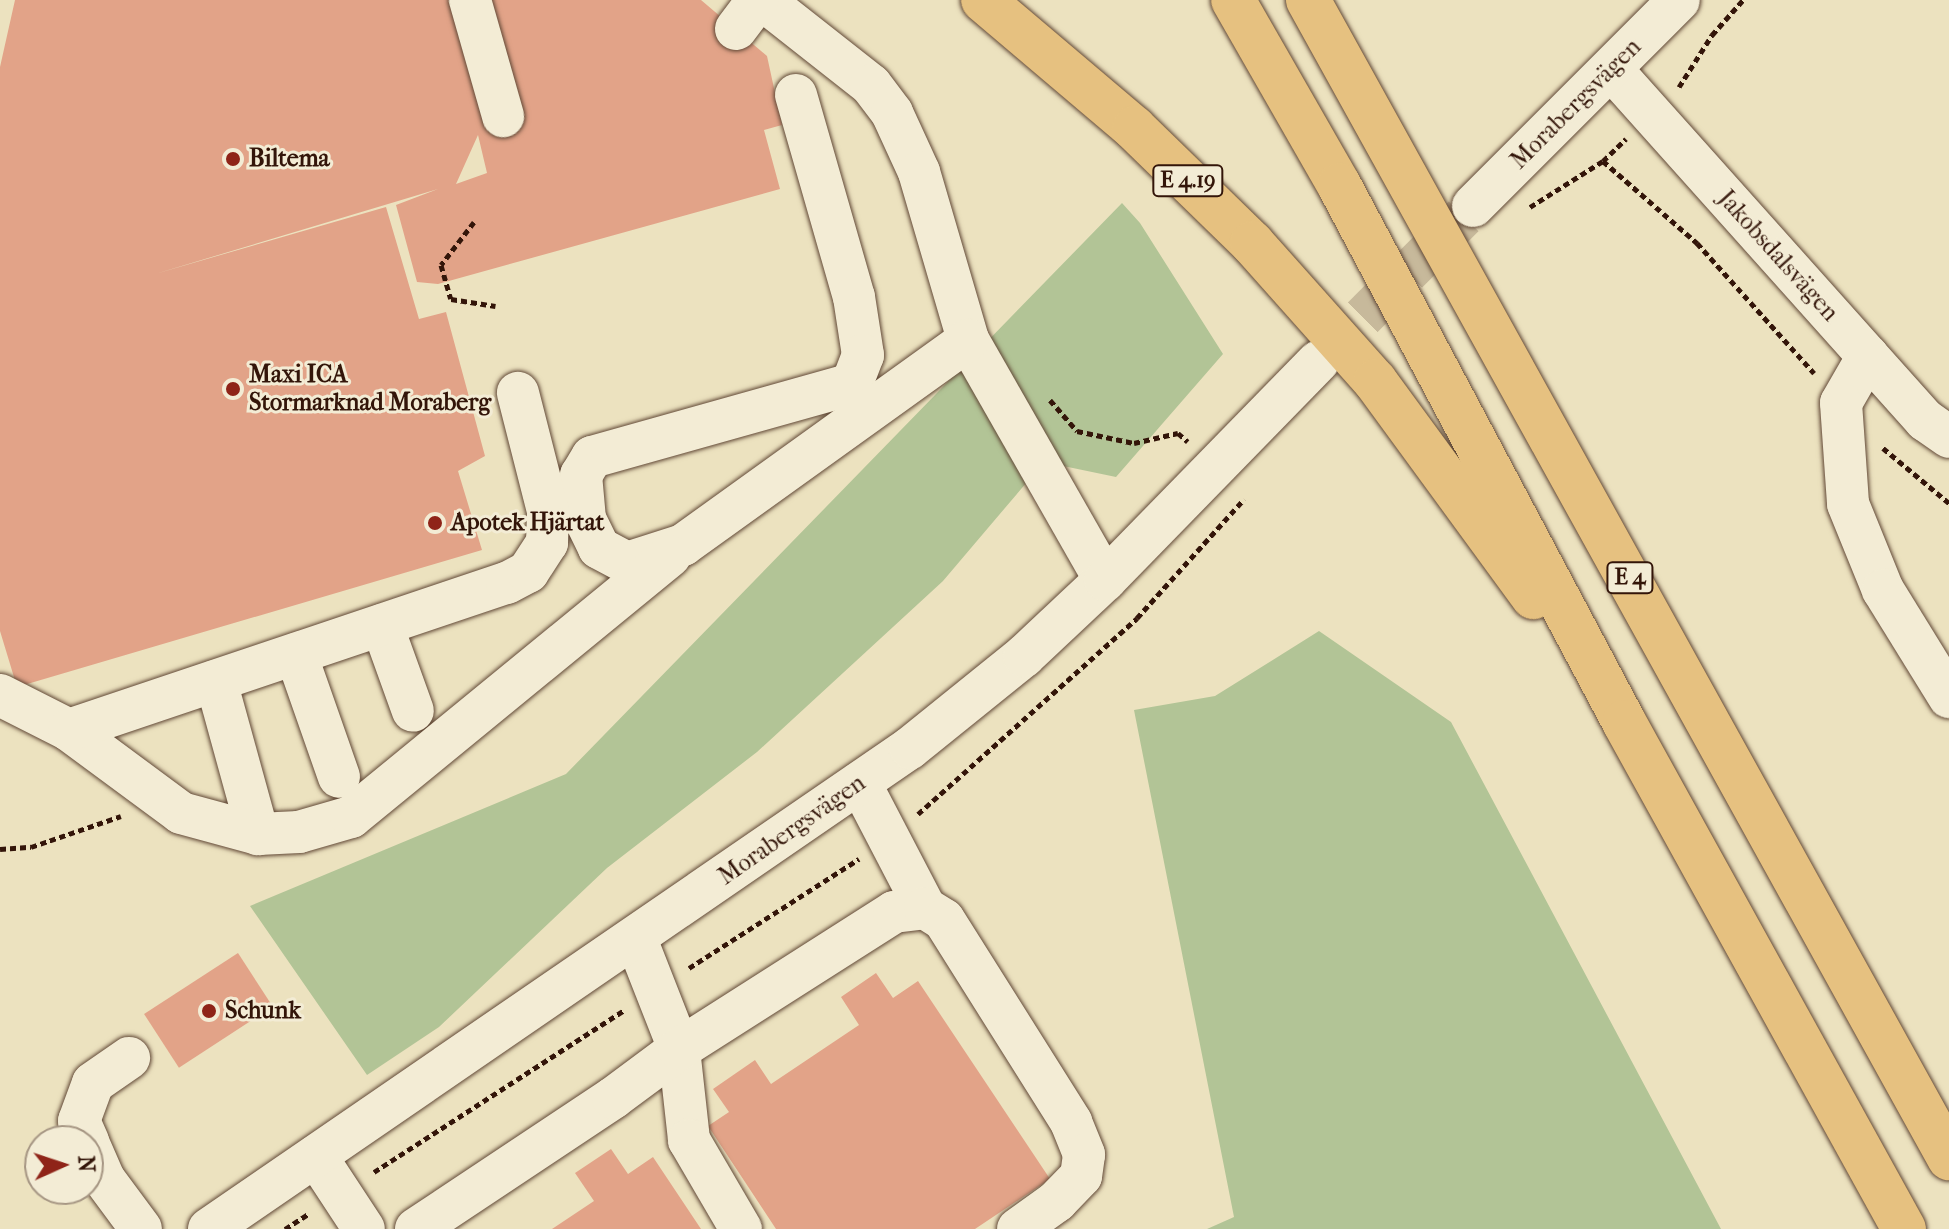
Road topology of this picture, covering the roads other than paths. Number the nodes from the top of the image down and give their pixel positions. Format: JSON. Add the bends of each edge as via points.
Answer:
{"nodes":[{"id":1,"x":470,"y":0,"type":"edge"},
{"id":2,"x":983,"y":0,"type":"edge"},
{"id":3,"x":1233,"y":0,"type":"edge"},
{"id":4,"x":1308,"y":0,"type":"edge"},
{"id":5,"x":1679,"y":0,"type":"edge"},
{"id":6,"x":752,"y":10,"type":"edge"},
{"id":7,"x":1612,"y":70,"type":"junction"},
{"id":8,"x":796,"y":95,"type":"dead end"},
{"id":9,"x":503,"y":116,"type":"dead end"},
{"id":10,"x":1473,"y":206,"type":"tunnel mouth"},
{"id":11,"x":968,"y":340,"type":"junction"},
{"id":12,"x":1868,"y":356,"type":"junction"},
{"id":13,"x":1318,"y":362,"type":"tunnel mouth"},
{"id":14,"x":518,"y":393,"type":"dead end"},
{"id":15,"x":1949,"y":437,"type":"edge"},
{"id":16,"x":1068,"y":509,"type":"junction"},
{"id":17,"x":683,"y":545,"type":"junction"},
{"id":18,"x":1105,"y":580,"type":"junction"},
{"id":19,"x":382,"y":625,"type":"junction"},
{"id":20,"x":296,"y":654,"type":"junction"},
{"id":21,"x":1024,"y":656,"type":"junction"},
{"id":22,"x":216,"y":681,"type":"junction"},
{"id":23,"x":0,"y":695,"type":"edge"},
{"id":24,"x":1949,"y":697,"type":"edge"},
{"id":25,"x":413,"y":711,"type":"dead end"},
{"id":26,"x":1624,"y":722,"type":"junction"},
{"id":27,"x":69,"y":730,"type":"junction"},
{"id":28,"x":339,"y":777,"type":"dead end"},
{"id":29,"x":860,"y":783,"type":"junction"},
{"id":30,"x":258,"y":834,"type":"junction"},
{"id":31,"x":925,"y":908,"type":"junction"},
{"id":32,"x":636,"y":939,"type":"junction"},
{"id":33,"x":679,"y":1049,"type":"junction"},
{"id":34,"x":129,"y":1058,"type":"dead end"},
{"id":35,"x":81,"y":1125,"type":"edge"},
{"id":36,"x":316,"y":1156,"type":"junction"},
{"id":37,"x":1949,"y":1158,"type":"edge"},
{"id":38,"x":104,"y":1179,"type":"edge"},
{"id":39,"x":141,"y":1229,"type":"edge"},
{"id":40,"x":209,"y":1229,"type":"edge"},
{"id":41,"x":364,"y":1229,"type":"edge"},
{"id":42,"x":416,"y":1229,"type":"edge"},
{"id":43,"x":741,"y":1229,"type":"edge"},
{"id":44,"x":1018,"y":1229,"type":"edge"},
{"id":45,"x":1904,"y":1229,"type":"edge"}],
"edges":[{"from":1,"to":9,"type":"street"},
{"from":2,"to":26,"type":"highway","number":"E 4.19","via":[[1145,139],[1252,243],[1375,381]]},
{"from":3,"to":26,"type":"highway","via":[[1347,199]]},
{"from":4,"to":37,"type":"highway","number":"E 4"},
{"from":5,"to":7,"type":"street","name":"Morabergsvägen"},
{"from":6,"to":11,"type":"street","via":[[871,85],[892,113],[919,172]]},
{"from":7,"to":10,"type":"street","name":"Morabergsvägen"},
{"from":7,"to":12,"type":"street","name":"Jakobsdalsvägen"},
{"from":8,"to":17,"type":"street","via":[[854,297],[863,355],[852,384],[592,457],[581,475],[585,519],[599,548],[627,563]]},
{"from":11,"to":16,"type":"street"},
{"from":11,"to":17,"type":"street"},
{"from":12,"to":15,"type":"street","name":"Jakobsdalsvägen","via":[[1925,420]]},
{"from":12,"to":24,"type":"street","via":[[1841,403],[1848,504],[1883,590]]},
{"from":13,"to":18,"type":"street","name":"Morabergsvägen"},
{"from":14,"to":19,"type":"street","via":[[548,511],[541,557],[528,572],[507,583]]},
{"from":16,"to":18,"type":"street"},
{"from":16,"to":21,"type":"street","via":[[1072,545],[1066,590]]},
{"from":17,"to":30,"type":"street","via":[[351,817],[299,832]]},
{"from":18,"to":21,"type":"street","name":"Morabergsvägen"},
{"from":19,"to":20,"type":"street"},
{"from":19,"to":25,"type":"street"},
{"from":20,"to":22,"type":"street"},
{"from":20,"to":28,"type":"street"},
{"from":21,"to":29,"type":"street","name":"Morabergsvägen"},
{"from":22,"to":27,"type":"street"},
{"from":22,"to":30,"type":"street"},
{"from":23,"to":27,"type":"street"},
{"from":26,"to":45,"type":"highway"},
{"from":27,"to":30,"type":"street","via":[[181,813]]},
{"from":29,"to":31,"type":"street"},
{"from":29,"to":32,"type":"street","name":"Morabergsvägen"},
{"from":31,"to":33,"type":"street","via":[[894,912]]},
{"from":31,"to":44,"type":"street","via":[[944,920],[1071,1122],[1084,1155],[1081,1176]]},
{"from":32,"to":33,"type":"street"},
{"from":32,"to":36,"type":"street","name":"Morabergsvägen"},
{"from":33,"to":42,"type":"street"},
{"from":33,"to":43,"type":"street","via":[[689,1140]]},
{"from":34,"to":35,"type":"street","via":[[93,1083]]},
{"from":36,"to":40,"type":"street","name":"Morabergsvägen"},
{"from":36,"to":41,"type":"street"},
{"from":38,"to":39,"type":"street"}]}
